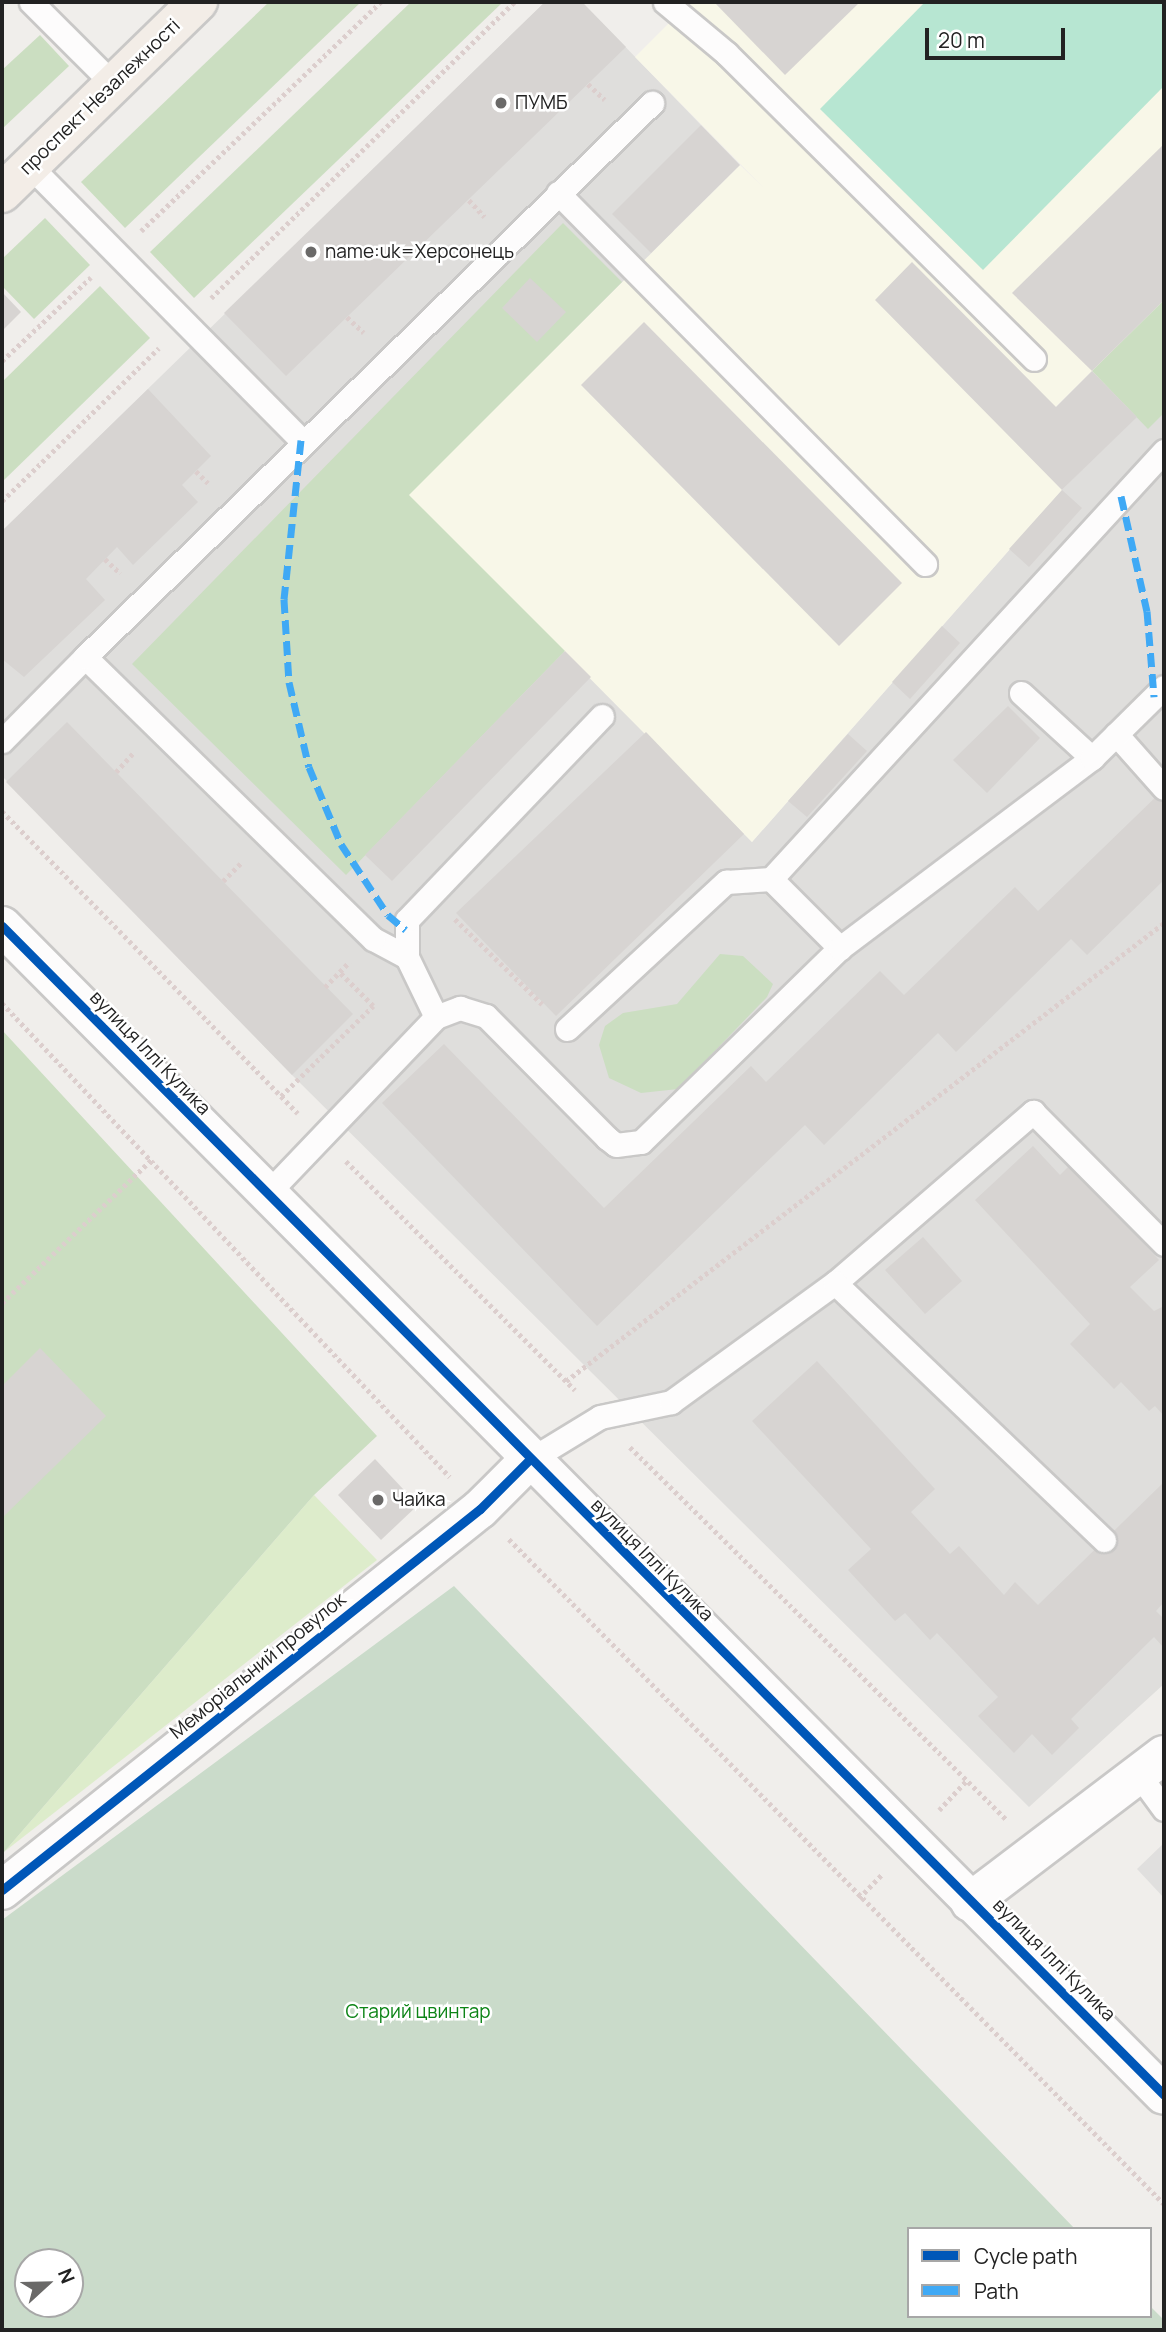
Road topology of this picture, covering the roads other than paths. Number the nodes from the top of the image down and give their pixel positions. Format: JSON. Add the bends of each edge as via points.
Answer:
{"nodes":[{"id":1,"x":31,"y":2,"type":"edge"},
{"id":2,"x":198,"y":2,"type":"edge"},
{"id":3,"x":665,"y":2,"type":"edge"},
{"id":4,"x":112,"y":83,"type":"junction"},
{"id":5,"x":652,"y":103,"type":"dead end"},
{"id":6,"x":30,"y":166,"type":"junction"},
{"id":7,"x":558,"y":192,"type":"junction"},
{"id":8,"x":2,"y":193,"type":"edge"},
{"id":9,"x":1034,"y":359,"type":"dead end"},
{"id":10,"x":301,"y":440,"type":"junction"},
{"id":11,"x":1164,"y":451,"type":"edge"},
{"id":12,"x":925,"y":564,"type":"dead end"},
{"id":13,"x":85,"y":657,"type":"junction"},
{"id":14,"x":1164,"y":687,"type":"edge"},
{"id":15,"x":1021,"y":693,"type":"dead end"},
{"id":16,"x":602,"y":716,"type":"dead end"},
{"id":17,"x":1116,"y":734,"type":"junction"},
{"id":18,"x":2,"y":740,"type":"edge"},
{"id":19,"x":1091,"y":758,"type":"junction"},
{"id":20,"x":1164,"y":788,"type":"edge"},
{"id":21,"x":771,"y":879,"type":"junction"},
{"id":22,"x":2,"y":926,"type":"edge"},
{"id":23,"x":840,"y":948,"type":"junction"},
{"id":24,"x":407,"y":957,"type":"junction"},
{"id":25,"x":436,"y":1017,"type":"junction"},
{"id":26,"x":567,"y":1029,"type":"road end"},
{"id":27,"x":264,"y":1197,"type":"junction"},
{"id":28,"x":1164,"y":1244,"type":"edge"},
{"id":29,"x":835,"y":1283,"type":"junction"},
{"id":30,"x":528,"y":1461,"type":"junction"},
{"id":31,"x":1104,"y":1540,"type":"dead end"},
{"id":32,"x":1152,"y":1765,"type":"edge"},
{"id":33,"x":1164,"y":1808,"type":"edge"},
{"id":34,"x":2,"y":1890,"type":"edge"},
{"id":35,"x":970,"y":1902,"type":"junction"},
{"id":36,"x":1164,"y":2095,"type":"edge"}],
"edges":[{"from":1,"to":4,"type":"lane"},
{"from":2,"to":4,"type":"main road","name":"проспект Незалежності"},
{"from":3,"to":9,"type":"lane","via":[[726,53]]},
{"from":4,"to":6,"type":"main road","name":"проспект Незалежності"},
{"from":5,"to":7,"type":"lane"},
{"from":6,"to":8,"type":"main road","name":"проспект Незалежності"},
{"from":6,"to":10,"type":"lane"},
{"from":7,"to":10,"type":"lane"},
{"from":7,"to":12,"type":"lane"},
{"from":10,"to":13,"type":"lane"},
{"from":11,"to":21,"type":"lane"},
{"from":13,"to":18,"type":"lane"},
{"from":13,"to":24,"type":"lane","via":[[373,939]]},
{"from":14,"to":17,"type":"lane"},
{"from":15,"to":19,"type":"lane"},
{"from":16,"to":24,"type":"lane","via":[[407,920]]},
{"from":17,"to":19,"type":"lane"},
{"from":17,"to":20,"type":"lane"},
{"from":19,"to":23,"type":"lane"},
{"from":21,"to":23,"type":"lane"},
{"from":21,"to":26,"type":"lane","via":[[726,882]]},
{"from":22,"to":27,"type":"street","name":"вулиця Іллі Кулика"},
{"from":23,"to":25,"type":"lane","via":[[641,1142],[628,1145],[607,1138],[486,1016],[460,1008]]},
{"from":24,"to":25,"type":"lane"},
{"from":25,"to":27,"type":"lane"},
{"from":27,"to":30,"type":"street","name":"вулиця Іллі Кулика"},
{"from":28,"to":29,"type":"lane","via":[[1032,1112]]},
{"from":29,"to":30,"type":"lane","via":[[671,1402],[600,1417]]},
{"from":29,"to":31,"type":"lane"},
{"from":30,"to":34,"type":"street","name":"Меморіальний провулок","via":[[480,1509]]},
{"from":30,"to":35,"type":"street","name":"вулиця Іллі Кулика"},
{"from":32,"to":33,"type":"lane"},
{"from":32,"to":35,"type":"street"},
{"from":35,"to":36,"type":"street","name":"вулиця Іллі Кулика"}]}
